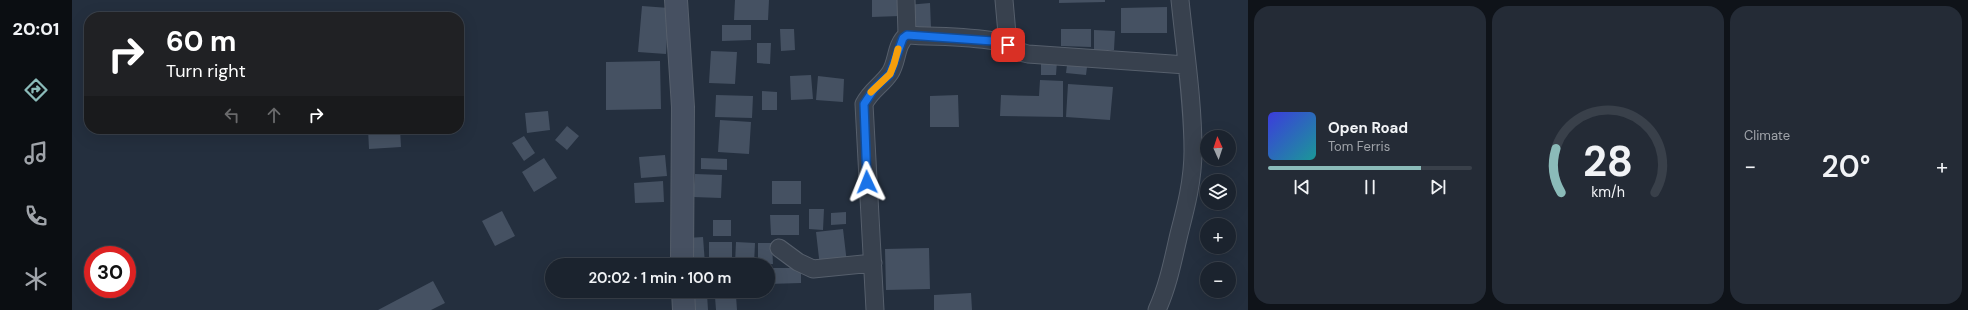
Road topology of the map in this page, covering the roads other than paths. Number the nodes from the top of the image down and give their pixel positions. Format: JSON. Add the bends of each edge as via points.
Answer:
{"nodes":[{"id":1,"x":676,"y":0,"type":"edge"},
{"id":2,"x":906,"y":0,"type":"edge"},
{"id":3,"x":1004,"y":0,"type":"edge"},
{"id":4,"x":1180,"y":0,"type":"edge"},
{"id":5,"x":907,"y":35,"type":"junction"},
{"id":6,"x":1008,"y":45,"type":"junction"},
{"id":7,"x":1186,"y":65,"type":"junction"},
{"id":8,"x":779,"y":248,"type":"dead end"},
{"id":9,"x":682,"y":258,"type":"edge"},
{"id":10,"x":873,"y":264,"type":"junction"},
{"id":11,"x":683,"y":298,"type":"edge"},
{"id":12,"x":684,"y":310,"type":"edge"},
{"id":13,"x":875,"y":310,"type":"edge"},
{"id":14,"x":1157,"y":310,"type":"edge"}],
"edges":[{"from":1,"to":9,"type":"street","via":[[684,107]]},
{"from":2,"to":5,"type":"street"},
{"from":3,"to":6,"type":"street"},
{"from":4,"to":7,"type":"street"},
{"from":5,"to":6,"type":"street","via":[[993,41]]},
{"from":5,"to":10,"type":"street","via":[[900,41],[890,74],[874,89],[864,104]]},
{"from":6,"to":7,"type":"street","via":[[1028,54]]},
{"from":7,"to":14,"type":"street","via":[[1193,150],[1192,176],[1173,259]]},
{"from":8,"to":10,"type":"street","via":[[813,269]]},
{"from":10,"to":13,"type":"street"},
{"from":11,"to":12,"type":"street"}]}
